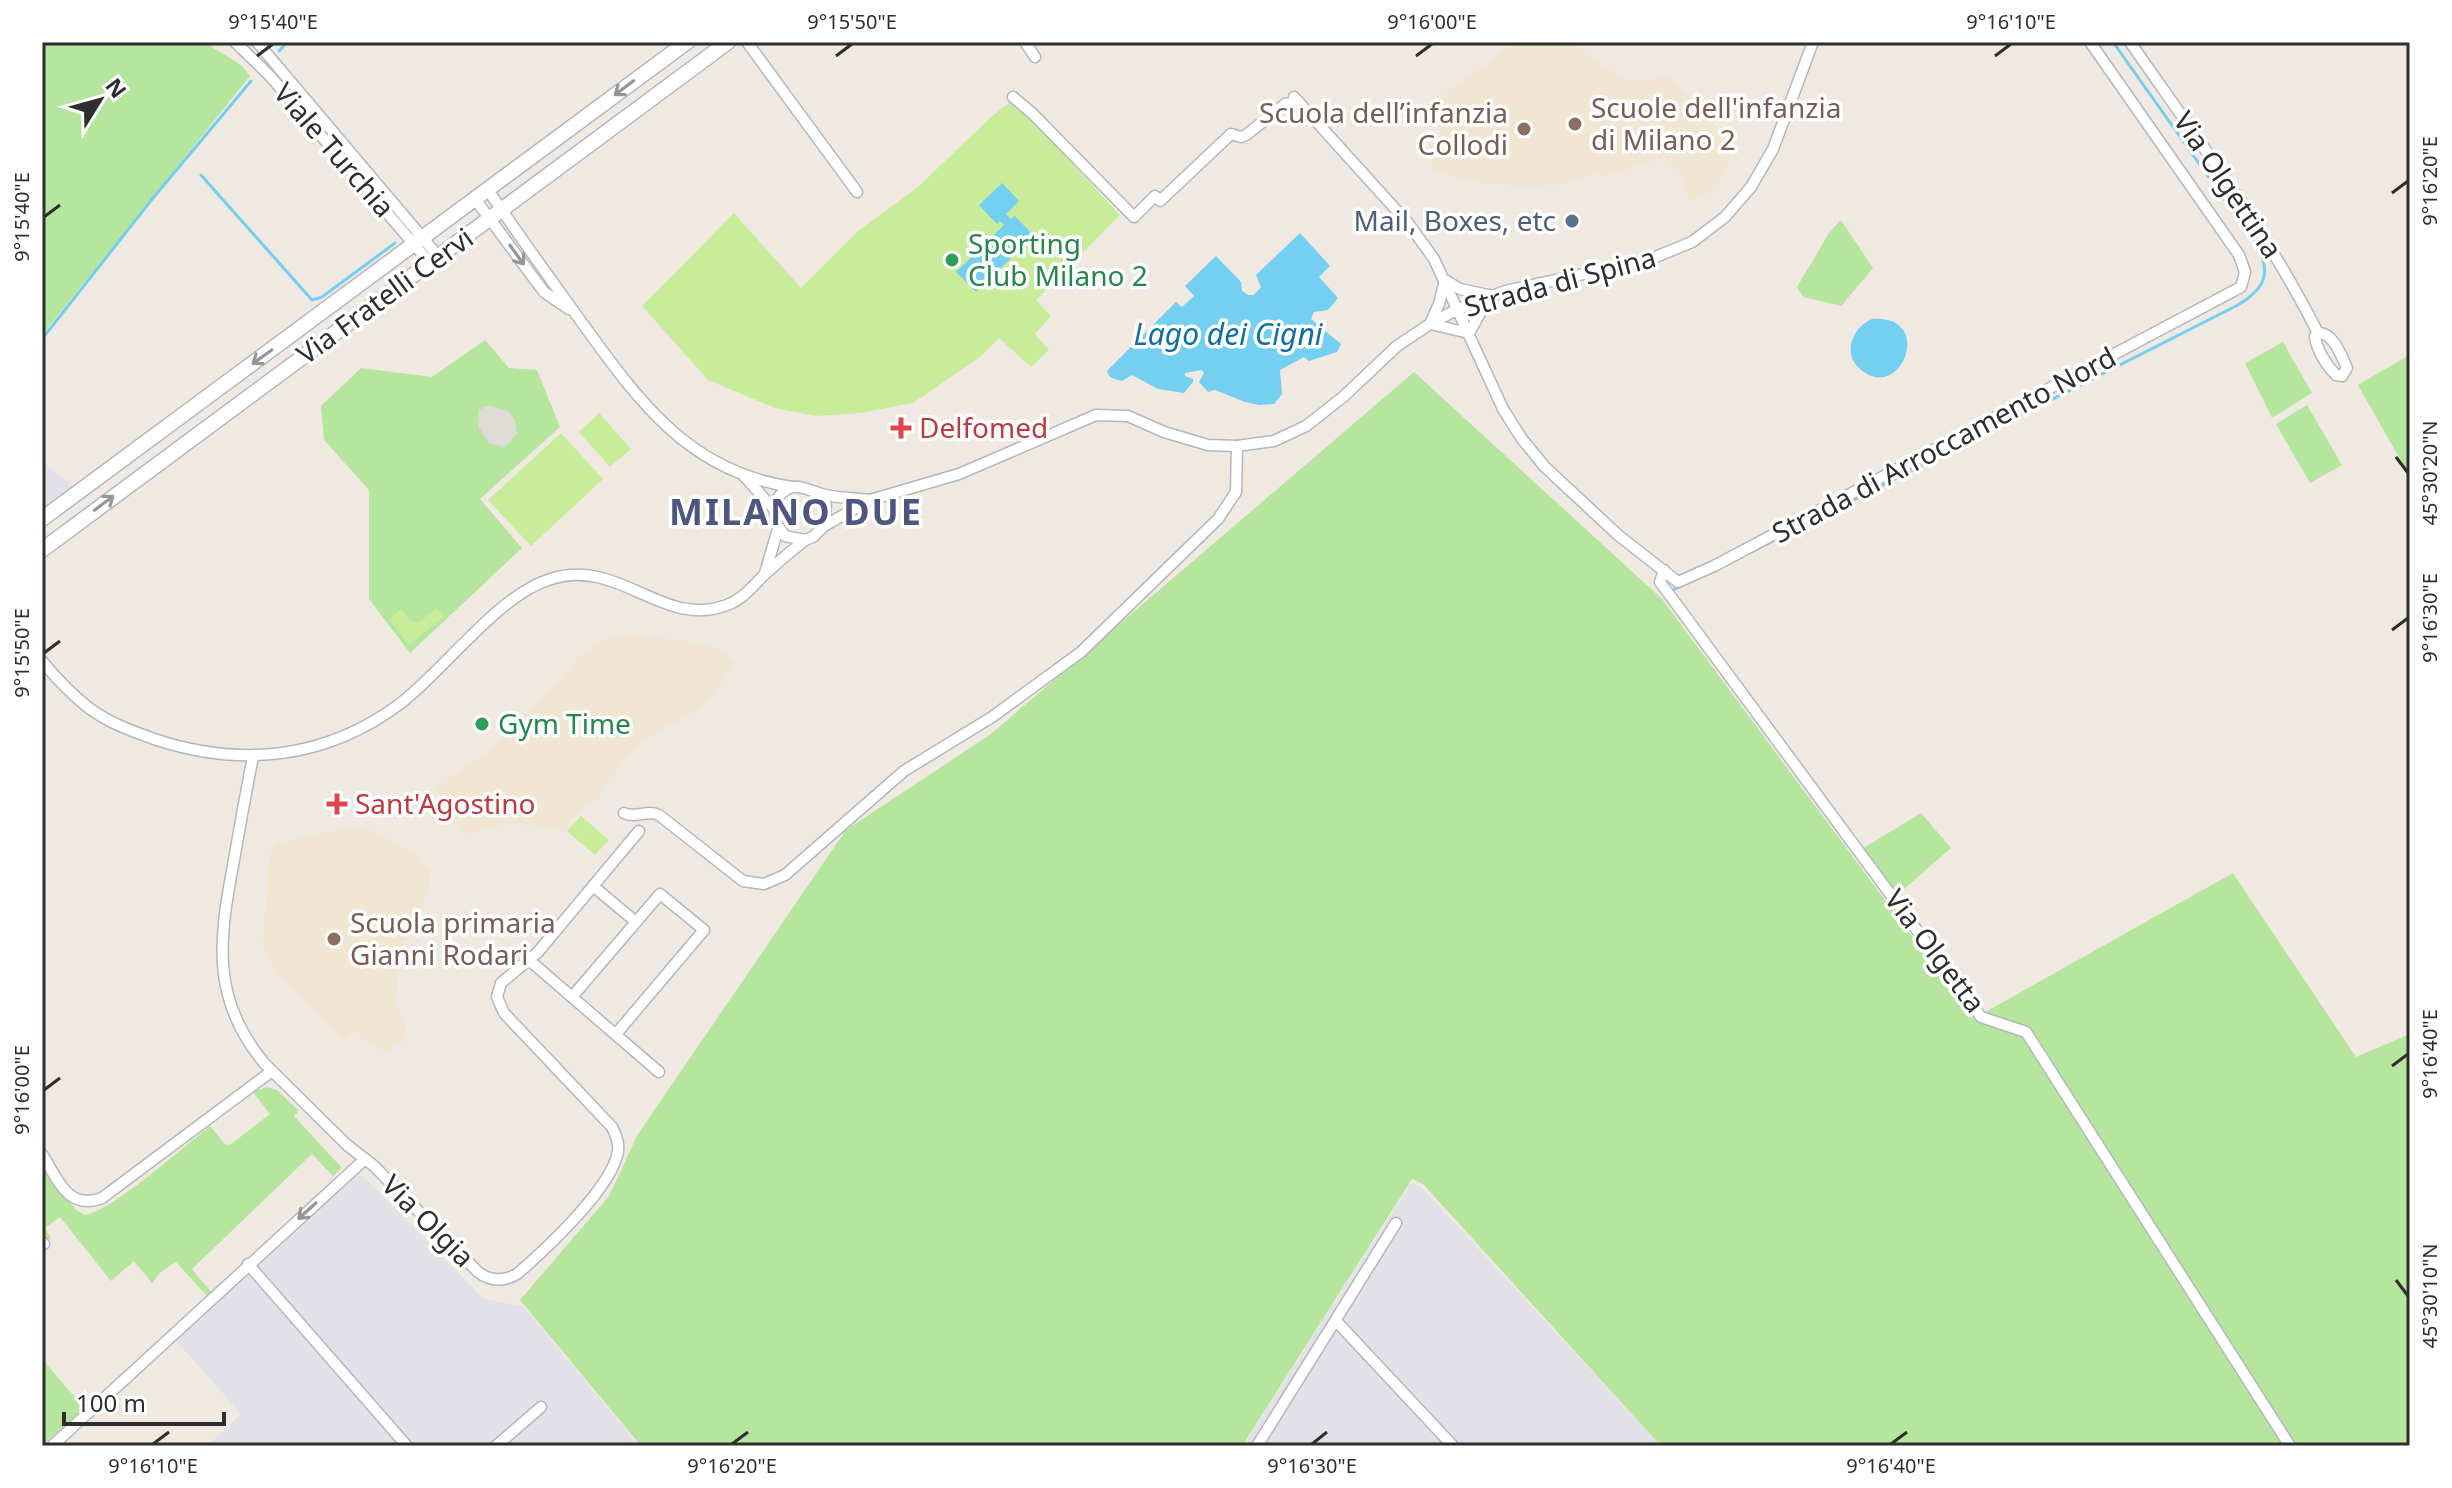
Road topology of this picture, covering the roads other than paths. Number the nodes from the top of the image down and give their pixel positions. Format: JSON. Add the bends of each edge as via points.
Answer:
{"nodes":[{"id":1,"x":235,"y":42,"type":"edge"},
{"id":2,"x":257,"y":42,"type":"edge"},
{"id":3,"x":687,"y":42,"type":"edge"},
{"id":4,"x":728,"y":42,"type":"edge"},
{"id":5,"x":747,"y":42,"type":"edge"},
{"id":6,"x":1025,"y":42,"type":"edge"},
{"id":7,"x":1813,"y":42,"type":"edge"},
{"id":8,"x":2090,"y":42,"type":"edge"},
{"id":9,"x":2130,"y":42,"type":"edge"},
{"id":10,"x":1035,"y":57,"type":"dead end"},
{"id":11,"x":1013,"y":97,"type":"dead end"},
{"id":12,"x":857,"y":192,"type":"dead end"},
{"id":13,"x":481,"y":194,"type":"junction"},
{"id":14,"x":496,"y":215,"type":"junction"},
{"id":15,"x":419,"y":240,"type":"junction"},
{"id":16,"x":434,"y":259,"type":"junction"},
{"id":17,"x":1445,"y":280,"type":"junction"},
{"id":18,"x":1490,"y":295,"type":"junction"},
{"id":19,"x":1458,"y":309,"type":"junction"},
{"id":20,"x":1430,"y":324,"type":"junction"},
{"id":21,"x":1469,"y":333,"type":"junction"},
{"id":22,"x":2318,"y":333,"type":"dead end"},
{"id":23,"x":1237,"y":446,"type":"junction"},
{"id":24,"x":742,"y":475,"type":"junction"},
{"id":25,"x":792,"y":487,"type":"junction"},
{"id":26,"x":818,"y":493,"type":"junction"},
{"id":27,"x":870,"y":500,"type":"junction"},
{"id":28,"x":773,"y":508,"type":"junction"},
{"id":29,"x":42,"y":519,"type":"edge"},
{"id":30,"x":824,"y":526,"type":"junction"},
{"id":31,"x":778,"y":529,"type":"junction"},
{"id":32,"x":805,"y":540,"type":"junction"},
{"id":33,"x":42,"y":550,"type":"edge"},
{"id":34,"x":1664,"y":570,"type":"junction"},
{"id":35,"x":764,"y":575,"type":"junction"},
{"id":36,"x":42,"y":661,"type":"edge"},
{"id":37,"x":253,"y":757,"type":"junction"},
{"id":38,"x":624,"y":813,"type":"dead end"},
{"id":39,"x":639,"y":831,"type":"dead end"},
{"id":40,"x":593,"y":886,"type":"junction"},
{"id":41,"x":636,"y":922,"type":"junction"},
{"id":42,"x":529,"y":960,"type":"junction"},
{"id":43,"x":572,"y":997,"type":"junction"},
{"id":44,"x":616,"y":1034,"type":"junction"},
{"id":45,"x":272,"y":1071,"type":"junction"},
{"id":46,"x":659,"y":1072,"type":"dead end"},
{"id":47,"x":42,"y":1154,"type":"edge"},
{"id":48,"x":365,"y":1159,"type":"junction"},
{"id":49,"x":1396,"y":1223,"type":"dead end"},
{"id":50,"x":248,"y":1264,"type":"junction"},
{"id":51,"x":1337,"y":1322,"type":"junction"},
{"id":52,"x":541,"y":1407,"type":"dead end"},
{"id":53,"x":52,"y":1446,"type":"edge"},
{"id":54,"x":407,"y":1446,"type":"edge"},
{"id":55,"x":496,"y":1446,"type":"edge"},
{"id":56,"x":1257,"y":1446,"type":"edge"},
{"id":57,"x":1453,"y":1446,"type":"edge"},
{"id":58,"x":2290,"y":1446,"type":"edge"}],
"edges":[{"from":1,"to":15,"type":"street","name":"Viale Turchia"},
{"from":2,"to":15,"type":"street","name":"Viale Turchia"},
{"from":3,"to":13,"type":"street","name":"Via Fratelli Cervi","one_way":true},
{"from":4,"to":14,"type":"street","name":"Via Fratelli Cervi"},
{"from":5,"to":12,"type":"street"},
{"from":6,"to":10,"type":"street"},
{"from":7,"to":18,"type":"street","name":"Strada di Spina","via":[[1769,157],[1742,199],[1718,223],[1692,242],[1648,260]]},
{"from":8,"to":34,"type":"street","name":"Strada di Arroccamento Nord","via":[[2239,255],[2245,272],[2241,287],[1714,566],[1678,582]]},
{"from":9,"to":22,"type":"street","name":"Via Olgettina","via":[[2241,202]]},
{"from":11,"to":17,"type":"street","via":[[1134,217],[1155,196],[1160,201],[1231,134],[1246,135],[1296,99],[1408,223]]},
{"from":13,"to":14,"type":"street"},
{"from":13,"to":15,"type":"street","name":"Via Fratelli Cervi"},
{"from":14,"to":16,"type":"street","name":"Via Fratelli Cervi"},
{"from":14,"to":24,"type":"street","via":[[544,292],[575,313],[648,410],[685,442]]},
{"from":15,"to":16,"type":"street","name":"Viale Turchia"},
{"from":15,"to":29,"type":"street","name":"Via Fratelli Cervi","one_way":true},
{"from":33,"to":16,"type":"street","name":"Via Fratelli Cervi","one_way":true},
{"from":17,"to":18,"type":"street"},
{"from":17,"to":19,"type":"street"},
{"from":17,"to":20,"type":"street"},
{"from":18,"to":19,"type":"street","name":"Strada di Spina"},
{"from":18,"to":21,"type":"street"},
{"from":19,"to":20,"type":"street","name":"Strada di Spina"},
{"from":19,"to":21,"type":"street"},
{"from":20,"to":21,"type":"street"},
{"from":20,"to":23,"type":"street","name":"Strada di Spina","via":[[1306,426],[1274,441]]},
{"from":21,"to":34,"type":"street","via":[[1503,409],[1529,448],[1618,535]]},
{"from":23,"to":27,"type":"street","name":"Strada di Spina","via":[[1193,442],[1128,416],[1096,415],[959,474]]},
{"from":23,"to":38,"type":"street","via":[[1236,492],[1218,519],[1081,652],[992,717],[904,771],[785,875],[764,884],[743,881],[659,815]]},
{"from":24,"to":25,"type":"street"},
{"from":24,"to":28,"type":"street"},
{"from":25,"to":26,"type":"street"},
{"from":25,"to":28,"type":"street"},
{"from":26,"to":27,"type":"street"},
{"from":26,"to":30,"type":"street","via":[[827,512]]},
{"from":27,"to":30,"type":"street"},
{"from":28,"to":31,"type":"street"},
{"from":30,"to":32,"type":"street"},
{"from":31,"to":32,"type":"street"},
{"from":31,"to":35,"type":"street"},
{"from":32,"to":35,"type":"street"},
{"from":34,"to":58,"type":"street","name":"Via Olgetta","via":[[1660,582],[1981,1017],[2026,1032]]},
{"from":35,"to":37,"type":"street","via":[[736,601],[694,611],[603,577],[575,574],[549,579],[517,596],[382,716],[315,746]]},
{"from":36,"to":37,"type":"street","via":[[89,708],[118,725],[171,745]]},
{"from":37,"to":45,"type":"street","via":[[224,908],[221,951],[235,1020]]},
{"from":39,"to":40,"type":"street","name":"Via Olgia"},
{"from":40,"to":41,"type":"street"},
{"from":40,"to":42,"type":"street","name":"Via Olgia"},
{"from":41,"to":43,"type":"street"},
{"from":41,"to":44,"type":"street","via":[[660,894],[704,930]]},
{"from":42,"to":43,"type":"street"},
{"from":42,"to":48,"type":"street","name":"Via Olgia","via":[[501,983],[498,1002],[616,1134],[618,1155],[600,1190],[517,1274],[494,1280],[478,1272]]},
{"from":43,"to":44,"type":"street"},
{"from":44,"to":46,"type":"street"},
{"from":45,"to":47,"type":"street","via":[[102,1198],[82,1203],[74,1199]]},
{"from":45,"to":48,"type":"street"},
{"from":48,"to":50,"type":"street","name":"Via Olgia","one_way":true},
{"from":49,"to":51,"type":"street"},
{"from":50,"to":53,"type":"street","name":"Via Olgia"},
{"from":50,"to":54,"type":"street"},
{"from":51,"to":56,"type":"street"},
{"from":51,"to":57,"type":"street"},
{"from":52,"to":55,"type":"street"}]}
